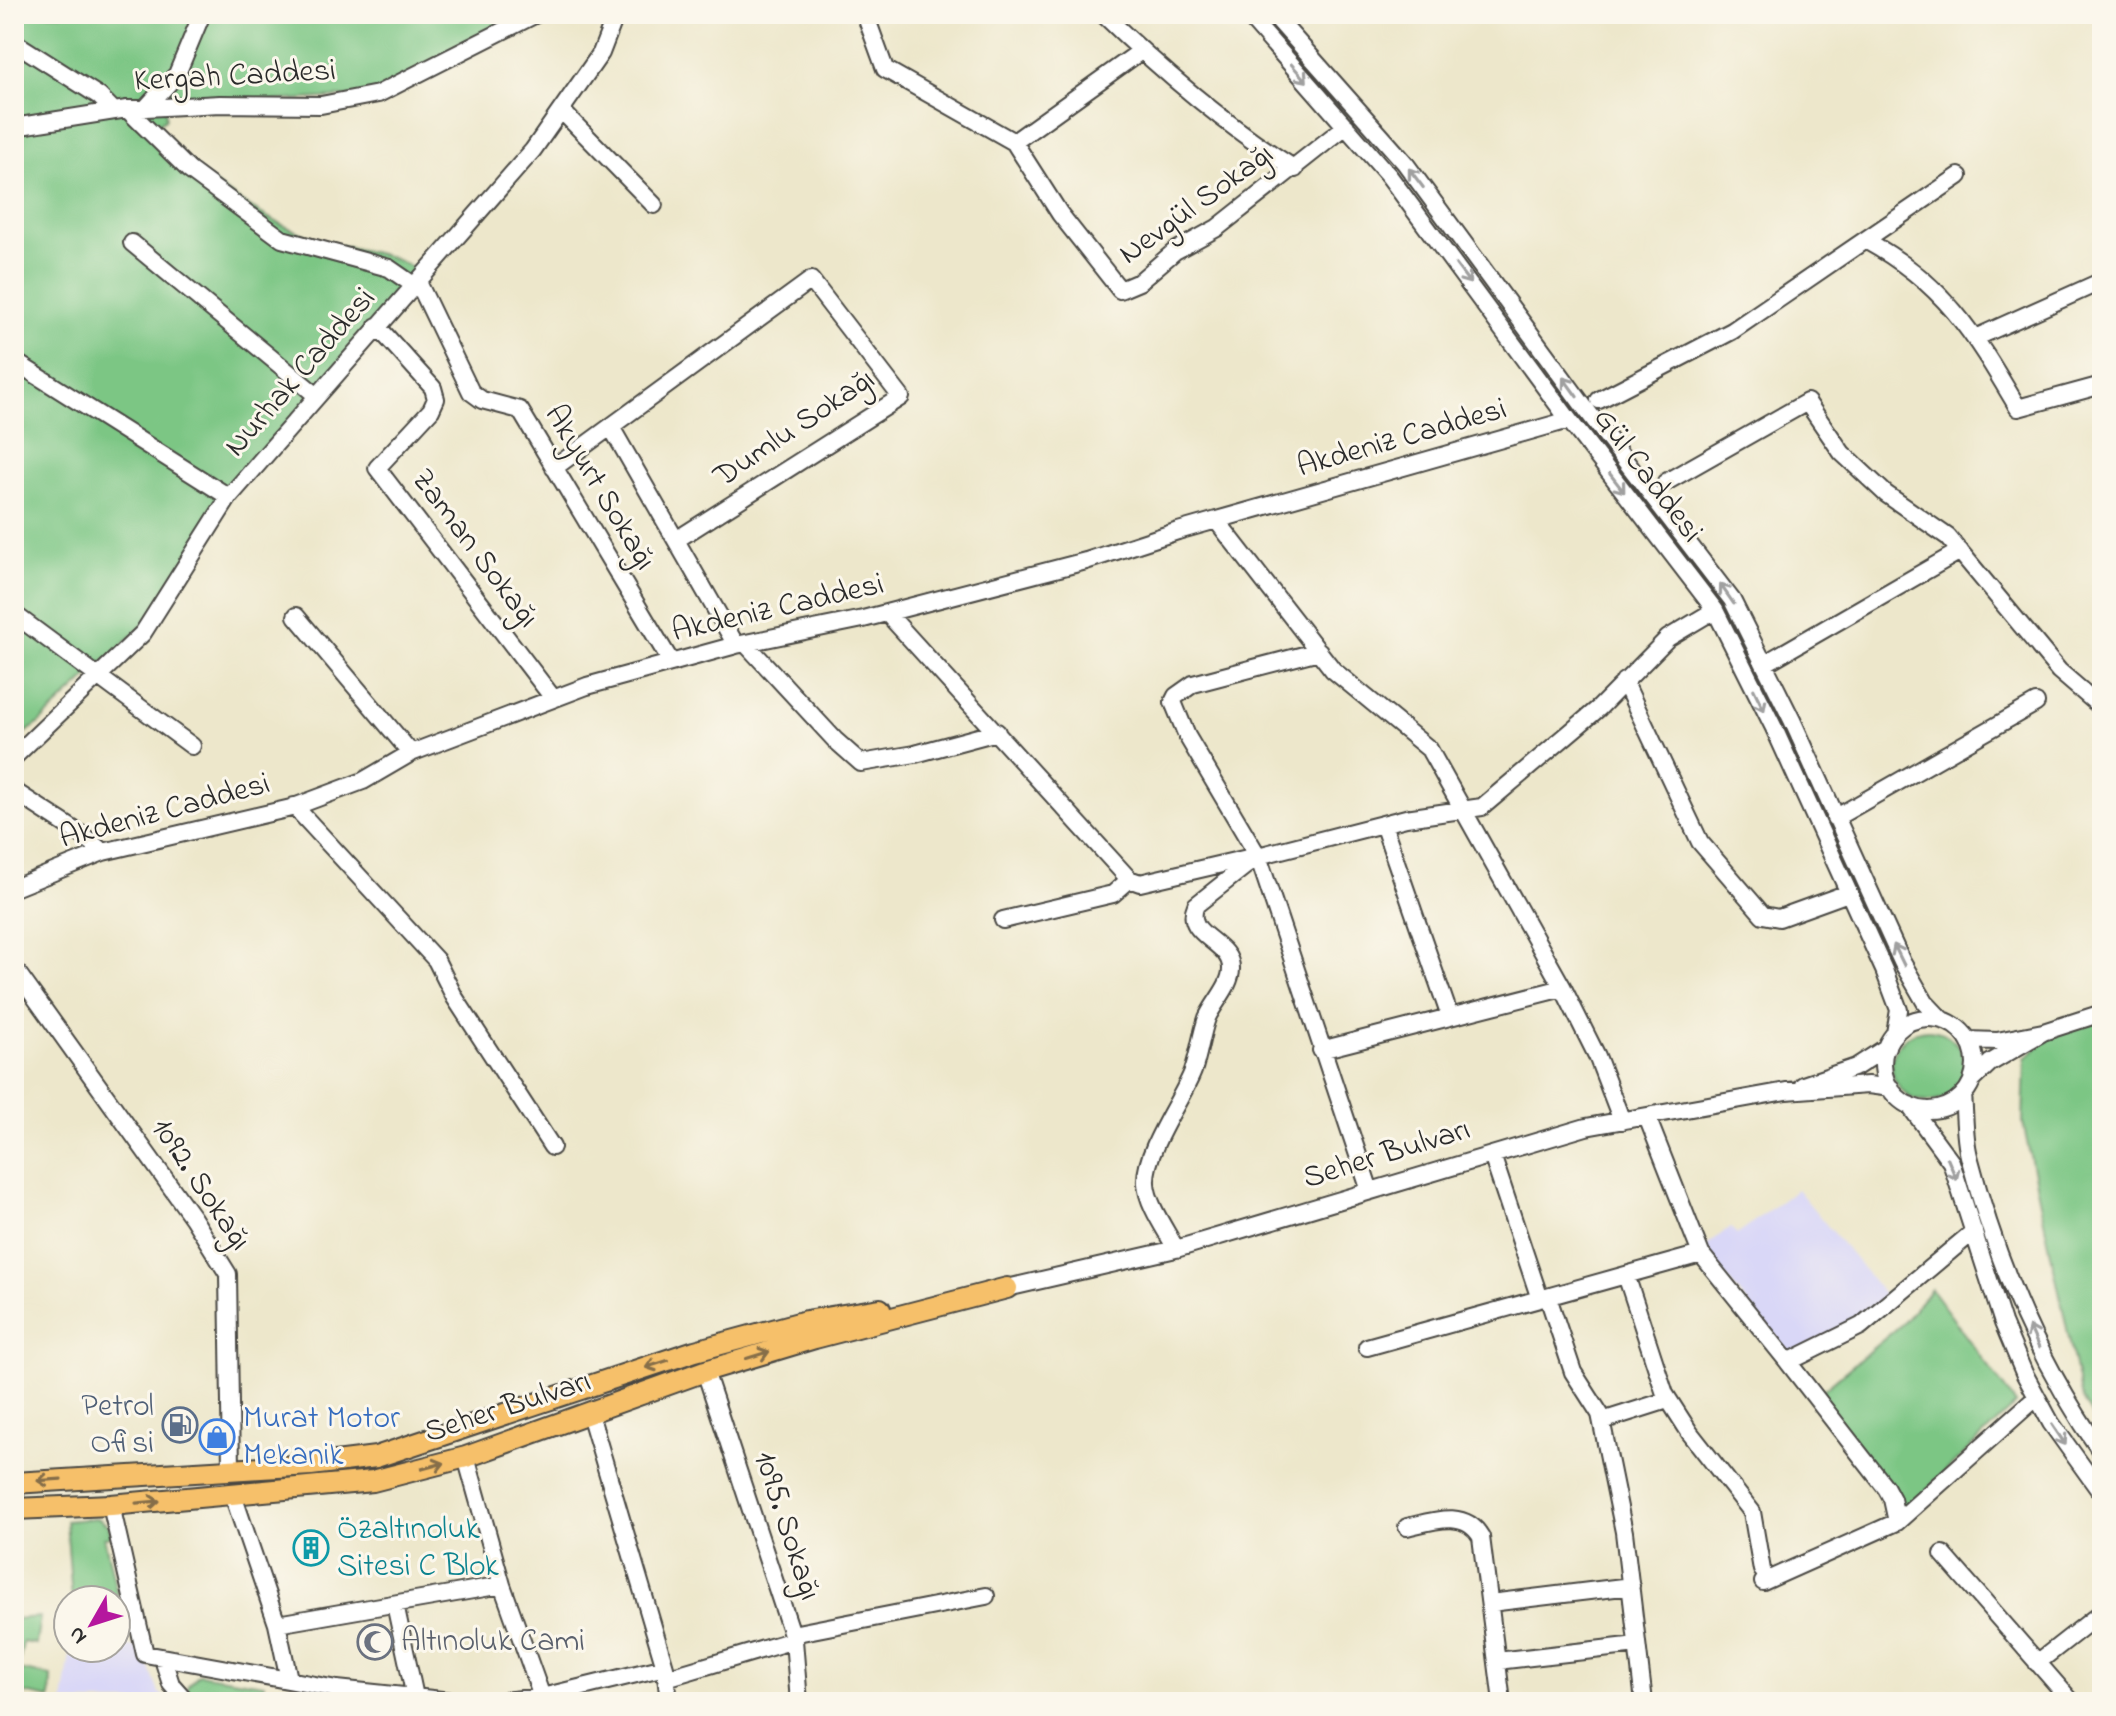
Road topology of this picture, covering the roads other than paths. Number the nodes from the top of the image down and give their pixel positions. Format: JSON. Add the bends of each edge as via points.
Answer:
{"nodes":[{"id":1,"x":202,"y":14,"type":"edge"},
{"id":2,"x":536,"y":14,"type":"edge"},
{"id":3,"x":616,"y":14,"type":"edge"},
{"id":4,"x":865,"y":14,"type":"edge"},
{"id":5,"x":1103,"y":14,"type":"edge"},
{"id":6,"x":1247,"y":14,"type":"edge"},
{"id":7,"x":1273,"y":14,"type":"edge"},
{"id":8,"x":14,"y":42,"type":"edge"},
{"id":9,"x":1141,"y":51,"type":"junction"},
{"id":10,"x":146,"y":108,"type":"junction"},
{"id":11,"x":120,"y":110,"type":"junction"},
{"id":12,"x":561,"y":110,"type":"junction"},
{"id":13,"x":1346,"y":126,"type":"junction"},
{"id":14,"x":14,"y":127,"type":"edge"},
{"id":15,"x":1014,"y":142,"type":"junction"},
{"id":16,"x":1295,"y":169,"type":"junction"},
{"id":17,"x":1959,"y":176,"type":"dead end"},
{"id":18,"x":654,"y":205,"type":"dead end"},
{"id":19,"x":1865,"y":240,"type":"junction"},
{"id":20,"x":132,"y":243,"type":"dead end"},
{"id":21,"x":2102,"y":281,"type":"edge"},
{"id":22,"x":417,"y":284,"type":"junction"},
{"id":23,"x":377,"y":326,"type":"junction"},
{"id":24,"x":1975,"y":338,"type":"junction"},
{"id":25,"x":14,"y":361,"type":"edge"},
{"id":26,"x":2102,"y":385,"type":"edge"},
{"id":27,"x":316,"y":395,"type":"junction"},
{"id":28,"x":1599,"y":400,"type":"dead end"},
{"id":29,"x":1569,"y":420,"type":"junction"},
{"id":30,"x":611,"y":427,"type":"junction"},
{"id":31,"x":554,"y":468,"type":"junction"},
{"id":32,"x":1666,"y":482,"type":"dead end"},
{"id":33,"x":229,"y":497,"type":"junction"},
{"id":34,"x":1217,"y":521,"type":"junction"},
{"id":35,"x":676,"y":540,"type":"junction"},
{"id":36,"x":1960,"y":551,"type":"junction"},
{"id":37,"x":1715,"y":610,"type":"junction"},
{"id":38,"x":887,"y":613,"type":"junction"},
{"id":39,"x":14,"y":614,"type":"edge"},
{"id":40,"x":296,"y":616,"type":"dead end"},
{"id":41,"x":741,"y":645,"type":"junction"},
{"id":42,"x":1319,"y":651,"type":"junction"},
{"id":43,"x":671,"y":662,"type":"junction"},
{"id":44,"x":1764,"y":664,"type":"junction"},
{"id":45,"x":99,"y":675,"type":"junction"},
{"id":46,"x":1624,"y":681,"type":"junction"},
{"id":47,"x":553,"y":698,"type":"junction"},
{"id":48,"x":2036,"y":703,"type":"dead end"},
{"id":49,"x":2102,"y":708,"type":"edge"},
{"id":50,"x":997,"y":732,"type":"junction"},
{"id":51,"x":192,"y":746,"type":"dead end"},
{"id":52,"x":411,"y":753,"type":"junction"},
{"id":53,"x":14,"y":757,"type":"edge"},
{"id":54,"x":14,"y":791,"type":"edge"},
{"id":55,"x":294,"y":806,"type":"junction"},
{"id":56,"x":1462,"y":808,"type":"junction"},
{"id":57,"x":1835,"y":818,"type":"junction"},
{"id":58,"x":1383,"y":824,"type":"junction"},
{"id":59,"x":103,"y":852,"type":"junction"},
{"id":60,"x":1258,"y":856,"type":"junction"},
{"id":61,"x":1130,"y":879,"type":"junction"},
{"id":62,"x":14,"y":888,"type":"edge"},
{"id":63,"x":1848,"y":893,"type":"junction"},
{"id":64,"x":1003,"y":920,"type":"dead end"},
{"id":65,"x":14,"y":968,"type":"edge"},
{"id":66,"x":1563,"y":988,"type":"junction"},
{"id":67,"x":2102,"y":1013,"type":"edge"},
{"id":68,"x":1450,"y":1017,"type":"junction"},
{"id":69,"x":1942,"y":1020,"type":"junction"},
{"id":70,"x":2043,"y":1032,"type":"junction"},
{"id":71,"x":1891,"y":1040,"type":"junction"},
{"id":72,"x":1968,"y":1040,"type":"junction"},
{"id":73,"x":1321,"y":1050,"type":"junction"},
{"id":74,"x":1891,"y":1088,"type":"junction"},
{"id":75,"x":1968,"y":1088,"type":"junction"},
{"id":76,"x":1786,"y":1091,"type":"junction"},
{"id":77,"x":1909,"y":1105,"type":"junction"},
{"id":78,"x":1647,"y":1117,"type":"junction"},
{"id":79,"x":1622,"y":1121,"type":"junction"},
{"id":80,"x":552,"y":1147,"type":"dead end"},
{"id":81,"x":1492,"y":1155,"type":"junction"},
{"id":82,"x":1370,"y":1191,"type":"junction"},
{"id":83,"x":1974,"y":1231,"type":"junction"},
{"id":84,"x":1176,"y":1249,"type":"junction"},
{"id":85,"x":1701,"y":1254,"type":"junction"},
{"id":86,"x":1626,"y":1275,"type":"junction"},
{"id":87,"x":1007,"y":1288,"type":"junction"},
{"id":88,"x":1544,"y":1298,"type":"junction"},
{"id":89,"x":1367,"y":1347,"type":"dead end"},
{"id":90,"x":1788,"y":1362,"type":"junction"},
{"id":91,"x":705,"y":1371,"type":"junction"},
{"id":92,"x":2037,"y":1397,"type":"junction"},
{"id":93,"x":1668,"y":1400,"type":"junction"},
{"id":94,"x":590,"y":1414,"type":"junction"},
{"id":95,"x":1602,"y":1421,"type":"junction"},
{"id":96,"x":2102,"y":1453,"type":"edge"},
{"id":97,"x":466,"y":1457,"type":"junction"},
{"id":98,"x":231,"y":1469,"type":"junction"},
{"id":99,"x":14,"y":1483,"type":"edge"},
{"id":100,"x":2102,"y":1494,"type":"edge"},
{"id":101,"x":233,"y":1495,"type":"junction"},
{"id":102,"x":111,"y":1505,"type":"junction"},
{"id":103,"x":14,"y":1509,"type":"edge"},
{"id":104,"x":1897,"y":1522,"type":"junction"},
{"id":105,"x":1407,"y":1527,"type":"dead end"},
{"id":106,"x":1943,"y":1554,"type":"dead end"},
{"id":107,"x":502,"y":1585,"type":"junction"},
{"id":108,"x":1631,"y":1586,"type":"junction"},
{"id":109,"x":986,"y":1596,"type":"dead end"},
{"id":110,"x":1490,"y":1603,"type":"junction"},
{"id":111,"x":395,"y":1604,"type":"junction"},
{"id":112,"x":2102,"y":1612,"type":"edge"},
{"id":113,"x":277,"y":1624,"type":"junction"},
{"id":114,"x":793,"y":1637,"type":"junction"},
{"id":115,"x":1637,"y":1645,"type":"junction"},
{"id":116,"x":163,"y":1659,"type":"junction"},
{"id":117,"x":1497,"y":1661,"type":"junction"},
{"id":118,"x":2037,"y":1663,"type":"junction"},
{"id":119,"x":666,"y":1673,"type":"junction"},
{"id":120,"x":289,"y":1679,"type":"junction"},
{"id":121,"x":415,"y":1697,"type":"junction"},
{"id":122,"x":542,"y":1697,"type":"junction"},
{"id":123,"x":187,"y":1702,"type":"edge"},
{"id":124,"x":438,"y":1702,"type":"edge"},
{"id":125,"x":461,"y":1702,"type":"edge"},
{"id":126,"x":493,"y":1702,"type":"edge"},
{"id":127,"x":669,"y":1702,"type":"edge"},
{"id":128,"x":799,"y":1702,"type":"edge"},
{"id":129,"x":1502,"y":1702,"type":"edge"},
{"id":130,"x":1644,"y":1702,"type":"edge"},
{"id":131,"x":2072,"y":1702,"type":"edge"}],
"edges":[{"from":1,"to":10,"type":"street","via":[[177,74]]},
{"from":2,"to":10,"type":"street","name":"Kergah Caddesi","via":[[378,94],[321,105]]},
{"from":3,"to":12,"type":"street","name":"Nurhak Caddesi","via":[[601,53]]},
{"from":4,"to":15,"type":"street","name":"Nevgül Sokağı","via":[[885,69]]},
{"from":5,"to":9,"type":"street"},
{"from":6,"to":13,"type":"street","name":"Gül Caddesi","one_way":true},
{"from":44,"to":7,"type":"street","name":"Gül Caddesi","one_way":true,"via":[[1732,600],[1405,163]]},
{"from":8,"to":11,"type":"street"},
{"from":9,"to":15,"type":"street"},
{"from":9,"to":16,"type":"street"},
{"from":10,"to":11,"type":"street","name":"Kergah Caddesi"},
{"from":11,"to":14,"type":"street","name":"Kergah Caddesi"},
{"from":11,"to":22,"type":"street","via":[[282,239],[389,268]]},
{"from":12,"to":18,"type":"street"},
{"from":12,"to":22,"type":"street","name":"Nurhak Caddesi"},
{"from":13,"to":16,"type":"street","name":"Nevgül Sokağı"},
{"from":13,"to":29,"type":"street","name":"Gül Caddesi","one_way":true,"via":[[1389,176]]},
{"from":15,"to":16,"type":"street","name":"Nevgül Sokağı","via":[[1060,214],[1115,287],[1124,290]]},
{"from":17,"to":19,"type":"street"},
{"from":19,"to":24,"type":"street","via":[[1928,282]]},
{"from":19,"to":28,"type":"street","via":[[1732,331]]},
{"from":20,"to":27,"type":"street"},
{"from":21,"to":24,"type":"street"},
{"from":22,"to":23,"type":"street","name":"Nurhak Caddesi"},
{"from":22,"to":31,"type":"street","name":"Akyurt Sokağı","via":[[471,392],[520,410]]},
{"from":23,"to":27,"type":"street","name":"Nurhak Caddesi"},
{"from":23,"to":47,"type":"street","name":"Zaman Sokağı","via":[[433,388],[436,399],[377,468]]},
{"from":24,"to":26,"type":"street","via":[[2018,408]]},
{"from":25,"to":33,"type":"street"},
{"from":27,"to":33,"type":"street","name":"Nurhak Caddesi"},
{"from":29,"to":34,"type":"street","name":"Akdeniz Caddesi"},
{"from":29,"to":37,"type":"street","name":"Gül Caddesi","one_way":true},
{"from":30,"to":31,"type":"street","name":"Dumlu Sokağı"},
{"from":30,"to":35,"type":"street"},
{"from":30,"to":35,"type":"street","name":"Dumlu Sokağı","via":[[811,280],[901,397]]},
{"from":31,"to":43,"type":"street","name":"Akyurt Sokağı"},
{"from":32,"to":36,"type":"street","via":[[1807,402],[1842,453]]},
{"from":33,"to":45,"type":"street","name":"Nurhak Caddesi","via":[[143,633]]},
{"from":34,"to":38,"type":"street","name":"Akdeniz Caddesi"},
{"from":34,"to":42,"type":"street"},
{"from":35,"to":41,"type":"street"},
{"from":36,"to":44,"type":"street"},
{"from":36,"to":49,"type":"street","via":[[2059,671]]},
{"from":37,"to":46,"type":"street","via":[[1668,638]]},
{"from":37,"to":63,"type":"street","name":"Gül Caddesi","one_way":true},
{"from":38,"to":41,"type":"street","name":"Akdeniz Caddesi"},
{"from":38,"to":50,"type":"street"},
{"from":39,"to":45,"type":"street"},
{"from":40,"to":52,"type":"street"},
{"from":41,"to":43,"type":"street","name":"Akdeniz Caddesi"},
{"from":41,"to":50,"type":"street","via":[[861,763]]},
{"from":42,"to":56,"type":"street","via":[[1333,670],[1429,749]]},
{"from":42,"to":60,"type":"street","via":[[1193,684],[1173,702],[1187,736]]},
{"from":43,"to":47,"type":"street","name":"Akdeniz Caddesi"},
{"from":44,"to":57,"type":"street","name":"Gül Caddesi"},
{"from":45,"to":51,"type":"street"},
{"from":45,"to":53,"type":"street","name":"Nurhak Caddesi"},
{"from":46,"to":56,"type":"street","via":[[1482,807]]},
{"from":46,"to":63,"type":"street","via":[[1700,842],[1763,915],[1779,918]]},
{"from":47,"to":52,"type":"street","name":"Akdeniz Caddesi"},
{"from":48,"to":57,"type":"street"},
{"from":50,"to":61,"type":"street"},
{"from":52,"to":55,"type":"street","name":"Akdeniz Caddesi","via":[[363,781]]},
{"from":54,"to":59,"type":"street"},
{"from":55,"to":59,"type":"street","name":"Akdeniz Caddesi"},
{"from":55,"to":80,"type":"street","via":[[436,960]]},
{"from":56,"to":58,"type":"street"},
{"from":56,"to":66,"type":"street"},
{"from":69,"to":57,"type":"street","name":"Gül Caddesi","one_way":true,"via":[[1902,962]]},
{"from":58,"to":60,"type":"street"},
{"from":58,"to":68,"type":"street"},
{"from":59,"to":62,"type":"street","name":"Akdeniz Caddesi"},
{"from":60,"to":61,"type":"street","via":[[1140,883]]},
{"from":60,"to":73,"type":"street"},
{"from":60,"to":84,"type":"street","via":[[1194,910],[1197,927],[1225,951],[1232,967],[1147,1171],[1148,1193]]},
{"from":61,"to":64,"type":"street","via":[[1113,894]]},
{"from":63,"to":71,"type":"street","name":"Gül Caddesi","via":[[1899,1010]]},
{"from":65,"to":98,"type":"street","name":"1092. Sokağı","via":[[228,1274]]},
{"from":66,"to":68,"type":"street"},
{"from":66,"to":79,"type":"street"},
{"from":67,"to":70,"type":"street"},
{"from":68,"to":73,"type":"street"},
{"from":69,"to":71,"type":"street","via":[[1917,1020]]},
{"from":69,"to":72,"type":"street"},
{"from":70,"to":72,"type":"street","via":[[1997,1041]]},
{"from":70,"to":75,"type":"street","via":[[1990,1063]]},
{"from":71,"to":74,"type":"street","via":[[1884,1072]]},
{"from":71,"to":76,"type":"street","name":"Seher Bulvarı","via":[[1856,1067]]},
{"from":72,"to":75,"type":"street","via":[[1974,1055]]},
{"from":73,"to":82,"type":"street"},
{"from":74,"to":76,"type":"street","name":"Seher Bulvarı"},
{"from":74,"to":77,"type":"street"},
{"from":75,"to":77,"type":"street","via":[[1950,1105],[1934,1110]]},
{"from":96,"to":75,"type":"street","one_way":true,"via":[[2052,1376],[2025,1317],[1968,1153]]},
{"from":76,"to":78,"type":"street","name":"Seher Bulvarı"},
{"from":77,"to":83,"type":"street","one_way":true,"via":[[1951,1162]]},
{"from":78,"to":79,"type":"street","name":"Seher Bulvarı"},
{"from":78,"to":85,"type":"street"},
{"from":79,"to":81,"type":"street","name":"Seher Bulvarı"},
{"from":81,"to":82,"type":"street","name":"Seher Bulvarı"},
{"from":81,"to":88,"type":"street"},
{"from":82,"to":84,"type":"street","name":"Seher Bulvarı"},
{"from":83,"to":90,"type":"street","via":[[1861,1326]]},
{"from":83,"to":92,"type":"street","via":[[2003,1323]]},
{"from":84,"to":87,"type":"street","name":"Seher Bulvarı"},
{"from":85,"to":86,"type":"street"},
{"from":85,"to":90,"type":"street"},
{"from":86,"to":88,"type":"street"},
{"from":86,"to":93,"type":"street"},
{"from":91,"to":87,"type":"main road","name":"Seher Bulvarı","one_way":true},
{"from":87,"to":98,"type":"main road","name":"Seher Bulvarı","one_way":true,"via":[[806,1321],[695,1351],[376,1457]]},
{"from":88,"to":89,"type":"street"},
{"from":88,"to":95,"type":"street","via":[[1573,1372]]},
{"from":90,"to":104,"type":"street","via":[[1886,1488]]},
{"from":91,"to":94,"type":"main road","name":"Seher Bulvarı"},
{"from":91,"to":114,"type":"street","name":"1095. Sokağı"},
{"from":92,"to":100,"type":"street","one_way":true},
{"from":92,"to":104,"type":"street"},
{"from":93,"to":95,"type":"street"},
{"from":93,"to":104,"type":"street","via":[[1752,1512],[1763,1576]]},
{"from":94,"to":97,"type":"main road","name":"Seher Bulvarı"},
{"from":94,"to":119,"type":"street"},
{"from":95,"to":108,"type":"street"},
{"from":101,"to":97,"type":"main road","name":"Seher Bulvarı","one_way":true,"via":[[373,1481]]},
{"from":97,"to":107,"type":"street"},
{"from":98,"to":99,"type":"main road","name":"Seher Bulvarı","one_way":true},
{"from":102,"to":101,"type":"main road","name":"Seher Bulvarı","one_way":true},
{"from":101,"to":113,"type":"street"},
{"from":102,"to":103,"type":"main road","name":"Seher Bulvarı"},
{"from":102,"to":116,"type":"street","via":[[145,1654]]},
{"from":105,"to":110,"type":"street","via":[[1446,1519],[1472,1525],[1481,1537]]},
{"from":106,"to":118,"type":"street"},
{"from":107,"to":111,"type":"street"},
{"from":107,"to":122,"type":"street"},
{"from":108,"to":110,"type":"street"},
{"from":108,"to":115,"type":"street"},
{"from":109,"to":114,"type":"street"},
{"from":110,"to":117,"type":"street"},
{"from":111,"to":113,"type":"street"},
{"from":111,"to":121,"type":"street"},
{"from":112,"to":118,"type":"street"},
{"from":113,"to":120,"type":"street"},
{"from":114,"to":119,"type":"street"},
{"from":114,"to":128,"type":"street","name":"1095. Sokağı"},
{"from":115,"to":117,"type":"street"},
{"from":115,"to":130,"type":"street"},
{"from":116,"to":120,"type":"street"},
{"from":116,"to":123,"type":"street","via":[[171,1684]]},
{"from":117,"to":129,"type":"street"},
{"from":118,"to":131,"type":"street"},
{"from":119,"to":122,"type":"street"},
{"from":119,"to":127,"type":"street"},
{"from":120,"to":121,"type":"street"},
{"from":121,"to":124,"type":"street"},
{"from":122,"to":126,"type":"street"},
{"from":124,"to":125,"type":"street"}]}
